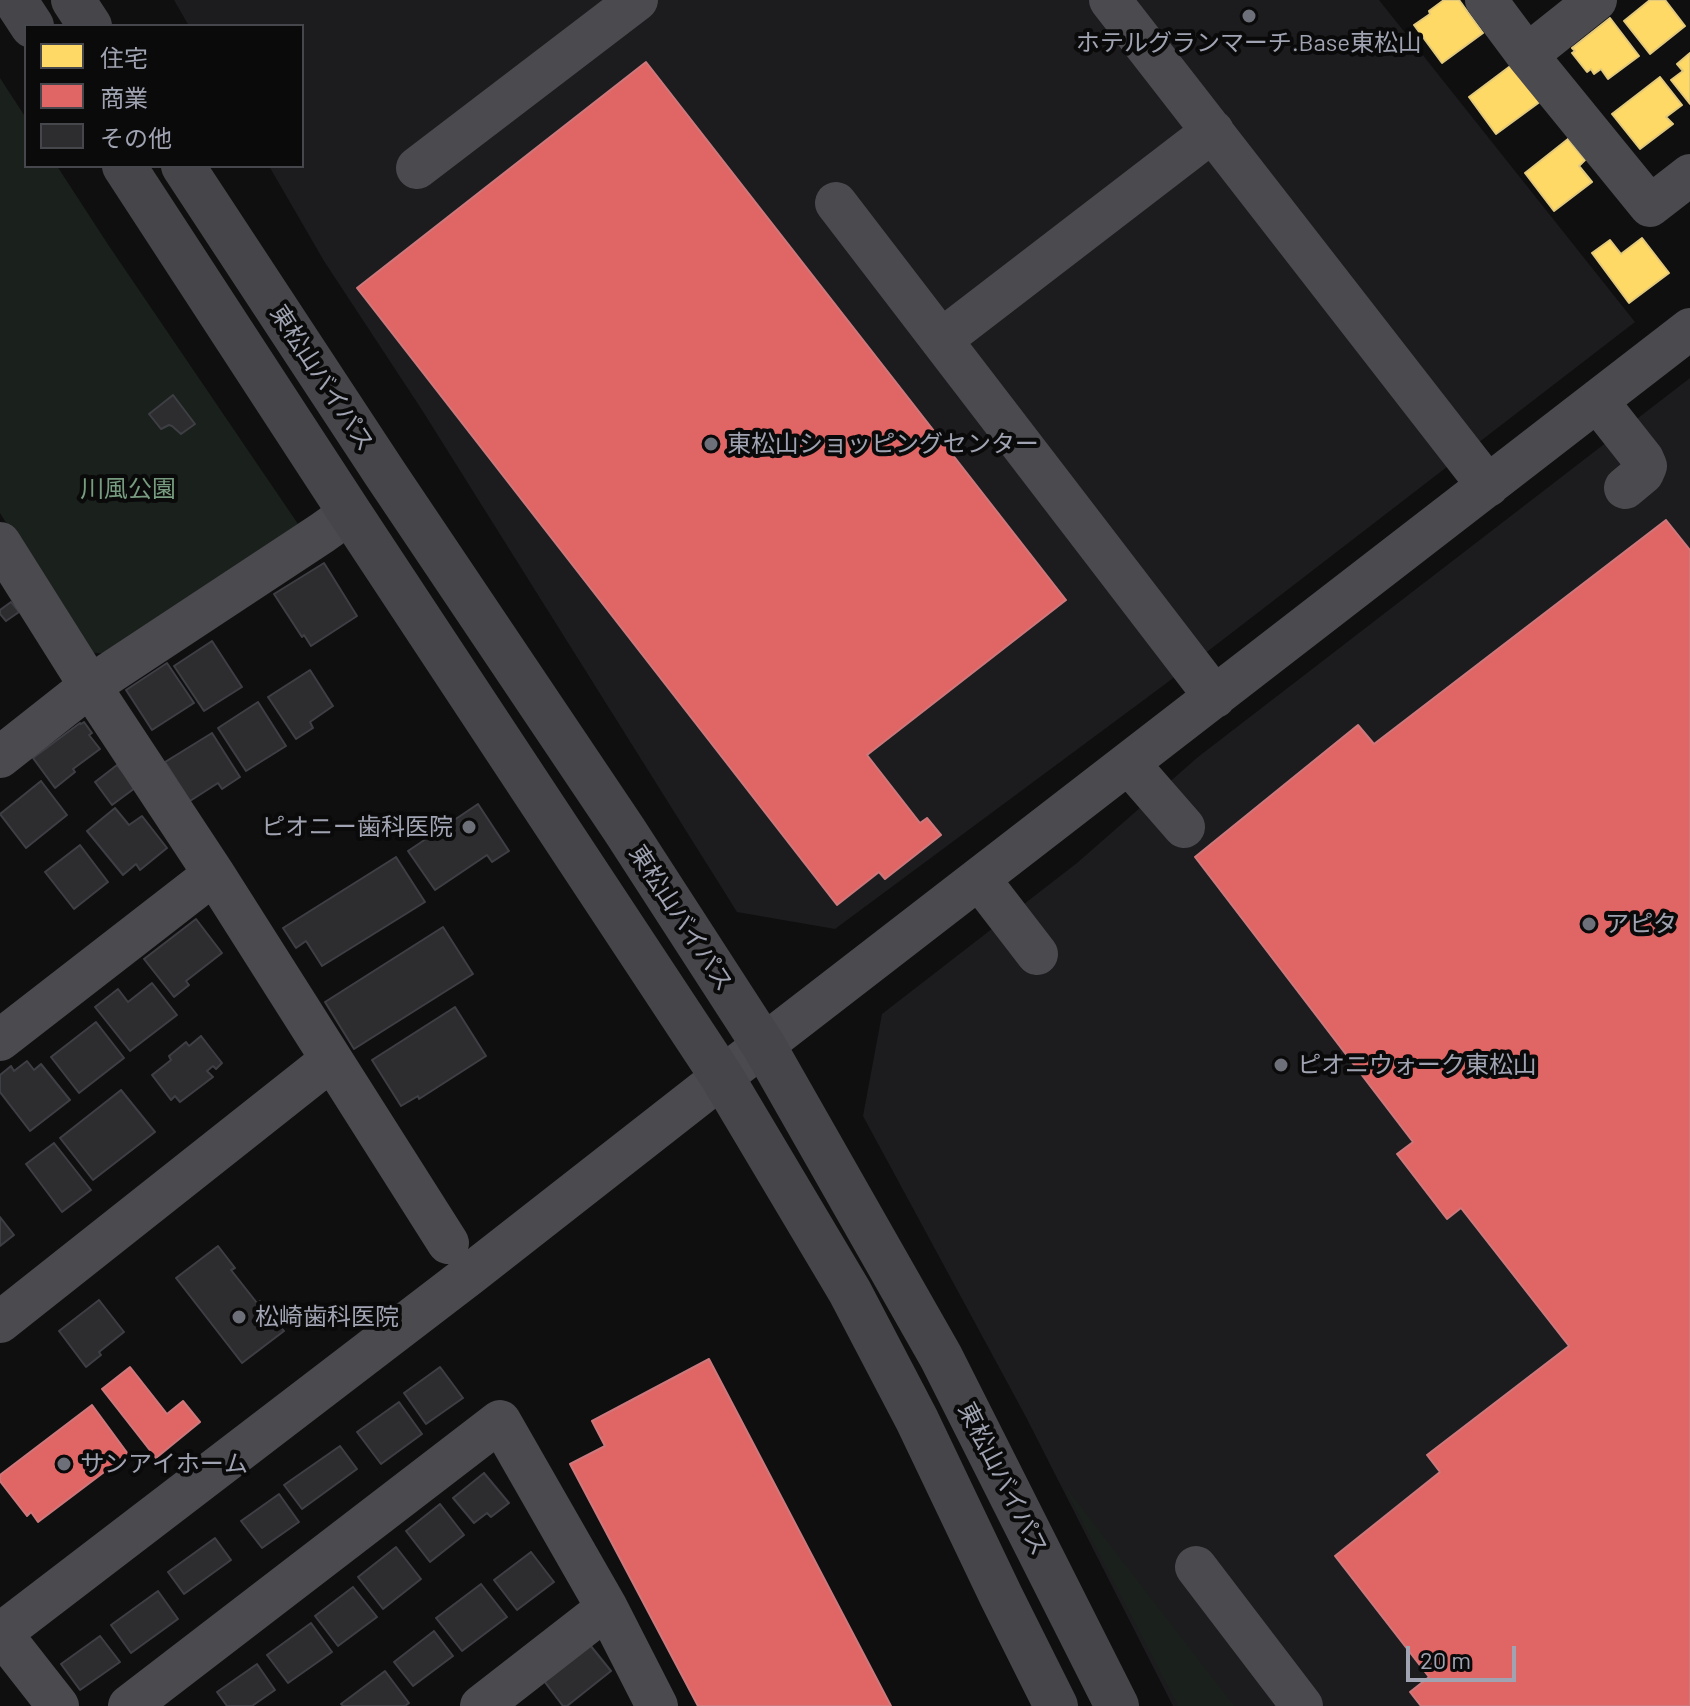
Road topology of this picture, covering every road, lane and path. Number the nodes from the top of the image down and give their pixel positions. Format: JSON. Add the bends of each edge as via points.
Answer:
{"nodes":[{"id":1,"x":15,"y":0,"type":"edge"},
{"id":2,"x":73,"y":0,"type":"edge"},
{"id":3,"x":637,"y":0,"type":"edge"},
{"id":4,"x":1110,"y":0,"type":"edge"},
{"id":5,"x":1486,"y":0,"type":"edge"},
{"id":6,"x":1596,"y":0,"type":"edge"},
{"id":7,"x":31,"y":24,"type":"edge"},
{"id":8,"x":89,"y":24,"type":"edge"},
{"id":9,"x":1527,"y":55,"type":"junction"},
{"id":10,"x":1213,"y":131,"type":"junction"},
{"id":11,"x":125,"y":168,"type":"edge"},
{"id":12,"x":184,"y":168,"type":"edge"},
{"id":13,"x":417,"y":168,"type":"dead end"},
{"id":14,"x":1690,"y":175,"type":"edge"},
{"id":15,"x":836,"y":203,"type":"dead end"},
{"id":16,"x":1690,"y":329,"type":"edge"},
{"id":17,"x":941,"y":340,"type":"junction"},
{"id":18,"x":1598,"y":402,"type":"junction"},
{"id":19,"x":1488,"y":486,"type":"junction"},
{"id":20,"x":1625,"y":488,"type":"dead end"},
{"id":21,"x":350,"y":513,"type":"junction"},
{"id":22,"x":0,"y":543,"type":"edge"},
{"id":23,"x":90,"y":686,"type":"junction"},
{"id":24,"x":1207,"y":686,"type":"junction"},
{"id":25,"x":0,"y":757,"type":"edge"},
{"id":26,"x":1129,"y":764,"type":"junction"},
{"id":27,"x":1184,"y":827,"type":"dead end"},
{"id":28,"x":214,"y":874,"type":"junction"},
{"id":29,"x":980,"y":880,"type":"junction"},
{"id":30,"x":1037,"y":954,"type":"dead end"},
{"id":31,"x":0,"y":1040,"type":"edge"},
{"id":32,"x":764,"y":1046,"type":"junction"},
{"id":33,"x":331,"y":1060,"type":"junction"},
{"id":34,"x":722,"y":1077,"type":"junction"},
{"id":35,"x":448,"y":1243,"type":"dead end"},
{"id":36,"x":0,"y":1322,"type":"edge"},
{"id":37,"x":1196,"y":1567,"type":"dead end"},
{"id":38,"x":607,"y":1608,"type":"junction"},
{"id":39,"x":0,"y":1633,"type":"edge"},
{"id":40,"x":58,"y":1706,"type":"edge"},
{"id":41,"x":129,"y":1706,"type":"edge"},
{"id":42,"x":481,"y":1706,"type":"edge"},
{"id":43,"x":657,"y":1706,"type":"edge"},
{"id":44,"x":1056,"y":1706,"type":"edge"},
{"id":45,"x":1117,"y":1706,"type":"edge"},
{"id":46,"x":1302,"y":1706,"type":"edge"}],
"edges":[{"from":1,"to":7,"type":"highway"},
{"from":2,"to":8,"type":"highway"},
{"from":3,"to":13,"type":"street"},
{"from":4,"to":10,"type":"street"},
{"from":5,"to":9,"type":"street"},
{"from":6,"to":9,"type":"street"},
{"from":9,"to":14,"type":"street","via":[[1650,206]]},
{"from":10,"to":17,"type":"street"},
{"from":10,"to":19,"type":"street"},
{"from":11,"to":21,"type":"highway","name":"東松山バイパス"},
{"from":12,"to":32,"type":"highway","name":"東松山バイパス"},
{"from":15,"to":17,"type":"street"},
{"from":16,"to":18,"type":"street"},
{"from":17,"to":24,"type":"street"},
{"from":18,"to":19,"type":"street"},
{"from":18,"to":20,"type":"street","via":[[1646,466]]},
{"from":19,"to":24,"type":"street"},
{"from":21,"to":23,"type":"street"},
{"from":21,"to":34,"type":"highway","name":"東松山バイパス"},
{"from":22,"to":23,"type":"street"},
{"from":23,"to":25,"type":"street"},
{"from":23,"to":28,"type":"street"},
{"from":24,"to":26,"type":"street"},
{"from":26,"to":27,"type":"street"},
{"from":26,"to":29,"type":"street"},
{"from":28,"to":31,"type":"street"},
{"from":28,"to":33,"type":"street"},
{"from":29,"to":30,"type":"street"},
{"from":29,"to":32,"type":"street"},
{"from":32,"to":34,"type":"street"},
{"from":32,"to":45,"type":"highway","name":"東松山バイパス","via":[[941,1357]]},
{"from":33,"to":35,"type":"street"},
{"from":33,"to":36,"type":"street"},
{"from":34,"to":39,"type":"street"},
{"from":34,"to":44,"type":"highway","name":"東松山バイパス","via":[[856,1305]]},
{"from":37,"to":46,"type":"street"},
{"from":38,"to":41,"type":"street","via":[[500,1421]]},
{"from":38,"to":42,"type":"street"},
{"from":38,"to":43,"type":"street"},
{"from":39,"to":40,"type":"street"}]}
